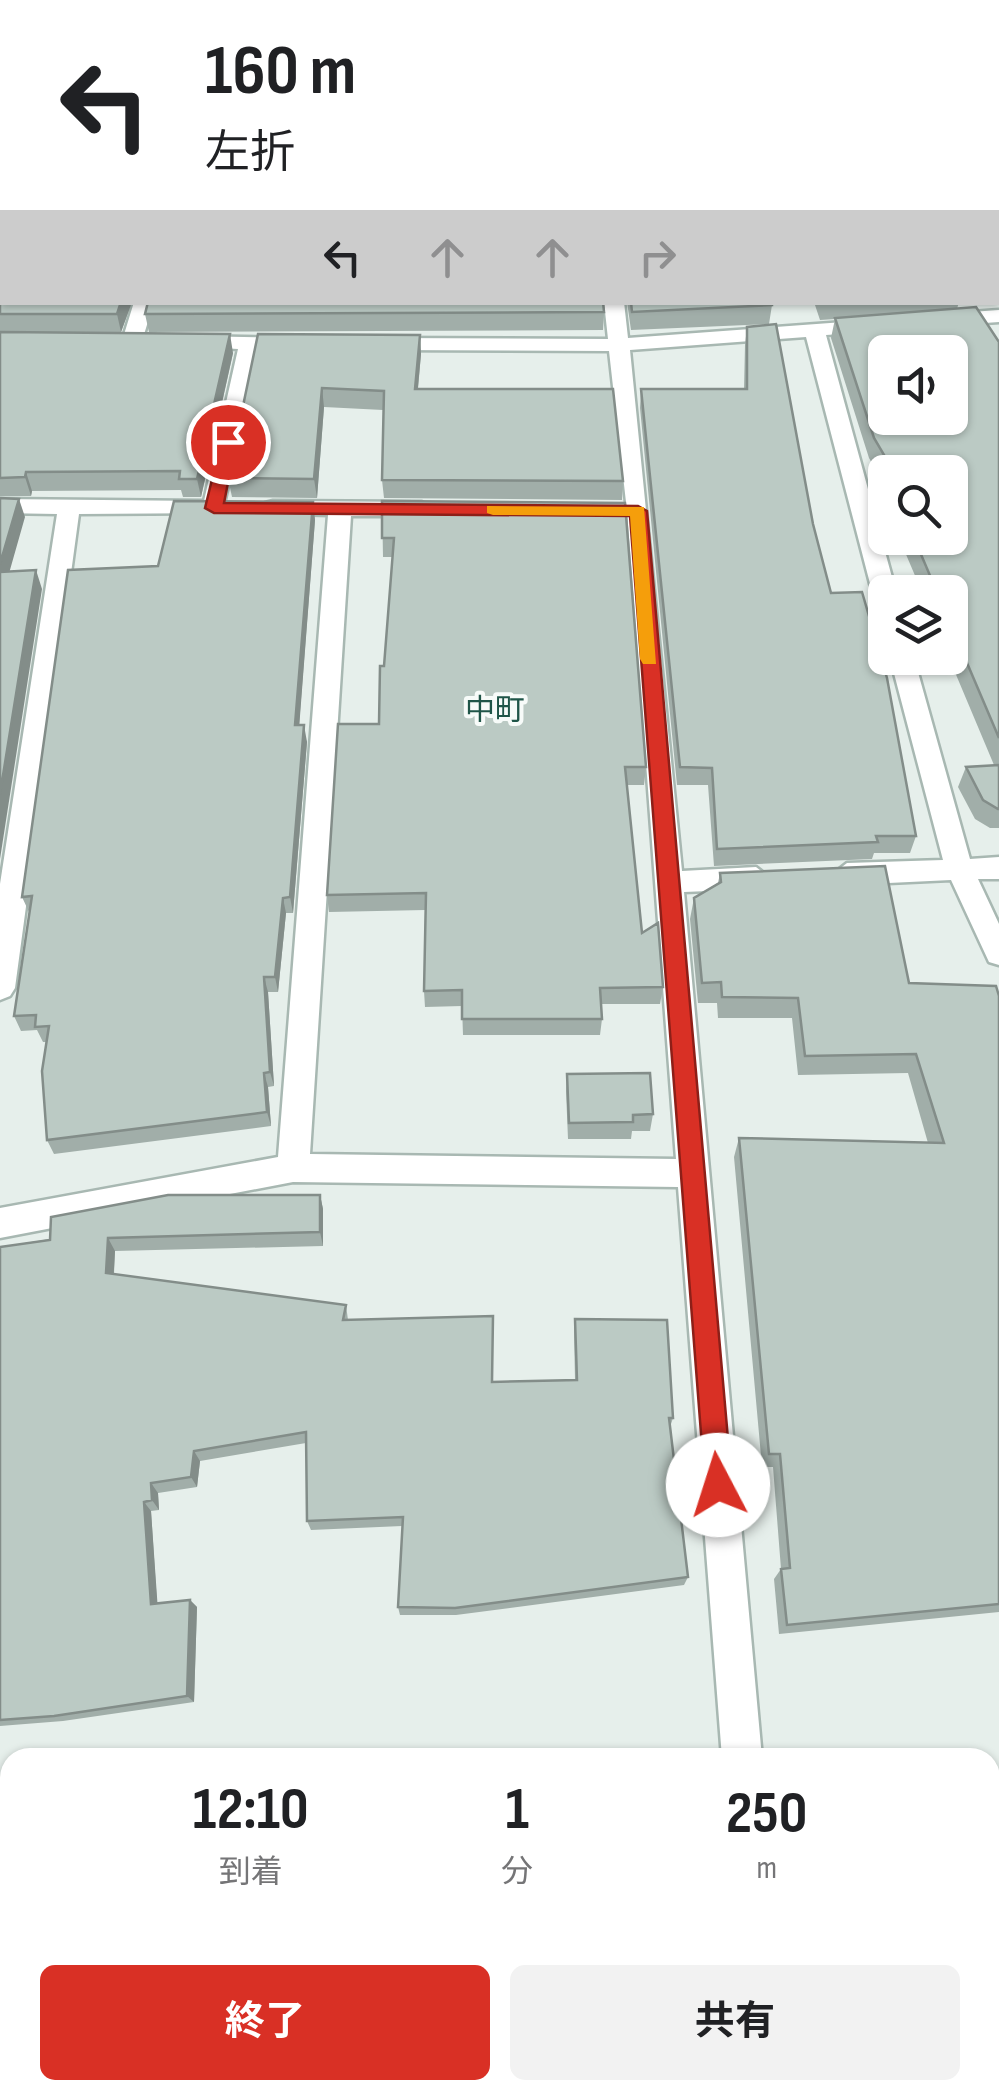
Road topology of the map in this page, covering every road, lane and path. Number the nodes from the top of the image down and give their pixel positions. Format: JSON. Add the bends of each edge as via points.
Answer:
{"nodes":[{"id":1,"x":144,"y":305,"type":"edge"},
{"id":2,"x":614,"y":305,"type":"edge"},
{"id":3,"x":999,"y":316,"type":"edge"},
{"id":4,"x":925,"y":322,"type":"edge"},
{"id":5,"x":888,"y":325,"type":"edge"},
{"id":6,"x":814,"y":331,"type":"junction"},
{"id":7,"x":249,"y":343,"type":"junction"},
{"id":8,"x":326,"y":344,"type":"edge"},
{"id":9,"x":365,"y":344,"type":"edge"},
{"id":10,"x":616,"y":346,"type":"junction"},
{"id":11,"x":0,"y":506,"type":"edge"},
{"id":12,"x":69,"y":507,"type":"junction"},
{"id":13,"x":232,"y":508,"type":"junction"},
{"id":14,"x":340,"y":508,"type":"junction"},
{"id":15,"x":439,"y":509,"type":"edge"},
{"id":16,"x":880,"y":575,"type":"edge"},
{"id":17,"x":907,"y":675,"type":"edge"},
{"id":18,"x":999,"y":868,"type":"edge"},
{"id":19,"x":958,"y":869,"type":"junction"},
{"id":20,"x":822,"y":875,"type":"edge"},
{"id":21,"x":783,"y":877,"type":"edge"},
{"id":22,"x":666,"y":882,"type":"junction"},
{"id":23,"x":999,"y":954,"type":"edge"},
{"id":24,"x":0,"y":988,"type":"edge"},
{"id":25,"x":294,"y":1168,"type":"junction"},
{"id":26,"x":692,"y":1173,"type":"junction"},
{"id":27,"x":0,"y":1223,"type":"edge"},
{"id":28,"x":741,"y":1748,"type":"edge"}],
"edges":[{"from":1,"to":7,"type":"street","via":[[142,342]]},
{"from":2,"to":10,"type":"street"},
{"from":3,"to":4,"type":"street"},
{"from":5,"to":6,"type":"street"},
{"from":6,"to":10,"type":"street"},
{"from":6,"to":16,"type":"street"},
{"from":7,"to":8,"type":"street"},
{"from":7,"to":13,"type":"street"},
{"from":9,"to":10,"type":"street"},
{"from":10,"to":22,"type":"street"},
{"from":11,"to":12,"type":"street"},
{"from":12,"to":13,"type":"street"},
{"from":12,"to":24,"type":"street"},
{"from":13,"to":14,"type":"street"},
{"from":14,"to":15,"type":"street"},
{"from":14,"to":25,"type":"street"},
{"from":17,"to":19,"type":"street"},
{"from":18,"to":19,"type":"street"},
{"from":19,"to":20,"type":"street"},
{"from":19,"to":23,"type":"street"},
{"from":21,"to":22,"type":"street"},
{"from":22,"to":26,"type":"street"},
{"from":25,"to":26,"type":"street"},
{"from":25,"to":27,"type":"street"},
{"from":26,"to":28,"type":"street"}]}
